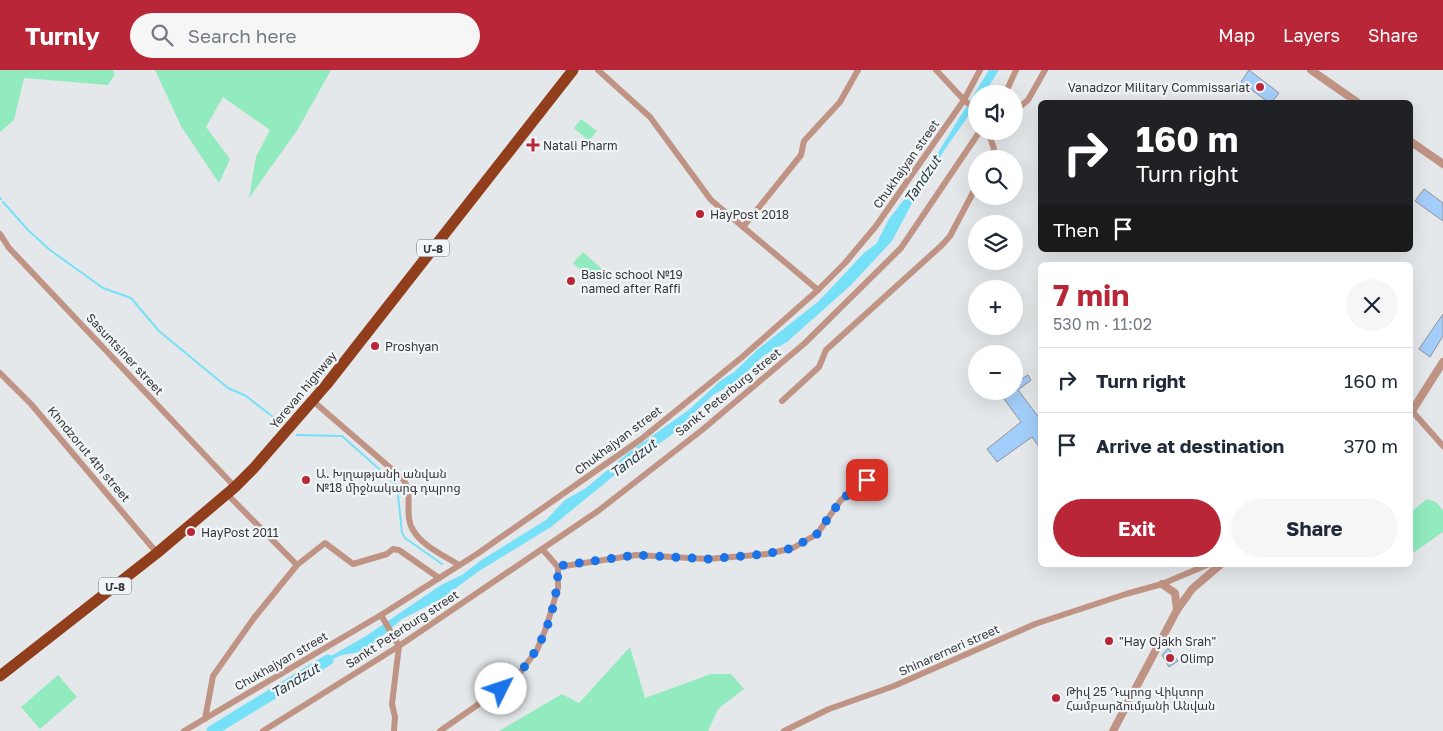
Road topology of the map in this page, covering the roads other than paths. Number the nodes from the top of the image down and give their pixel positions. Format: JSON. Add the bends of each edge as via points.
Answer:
{"nodes":[{"id":1,"x":573,"y":70,"type":"edge"},
{"id":2,"x":598,"y":70,"type":"edge"},
{"id":3,"x":858,"y":70,"type":"edge"},
{"id":4,"x":936,"y":70,"type":"edge"},
{"id":5,"x":980,"y":70,"type":"edge"},
{"id":6,"x":1016,"y":70,"type":"edge"},
{"id":7,"x":1045,"y":70,"type":"edge"},
{"id":8,"x":1311,"y":70,"type":"edge"},
{"id":9,"x":1009,"y":85,"type":"edge"},
{"id":10,"x":1354,"y":100,"type":"edge"},
{"id":11,"x":965,"y":102,"type":"junction"},
{"id":12,"x":968,"y":104,"type":"edge"},
{"id":13,"x":1023,"y":104,"type":"edge"},
{"id":14,"x":974,"y":140,"type":"edge"},
{"id":15,"x":1413,"y":143,"type":"edge"},
{"id":16,"x":1443,"y":164,"type":"edge"},
{"id":17,"x":968,"y":202,"type":"edge"},
{"id":18,"x":742,"y":227,"type":"junction"},
{"id":19,"x":0,"y":234,"type":"edge"},
{"id":20,"x":818,"y":290,"type":"junction"},
{"id":21,"x":1443,"y":362,"type":"edge"},
{"id":22,"x":0,"y":373,"type":"edge"},
{"id":23,"x":313,"y":401,"type":"junction"},
{"id":24,"x":782,"y":401,"type":"dead end"},
{"id":25,"x":1413,"y":409,"type":"edge"},
{"id":26,"x":1413,"y":414,"type":"edge"},
{"id":27,"x":1443,"y":446,"type":"edge"},
{"id":28,"x":880,"y":470,"type":"dead end"},
{"id":29,"x":231,"y":491,"type":"junction"},
{"id":30,"x":543,"y":550,"type":"junction"},
{"id":31,"x":157,"y":552,"type":"junction"},
{"id":32,"x":297,"y":565,"type":"junction"},
{"id":33,"x":459,"y":566,"type":"junction"},
{"id":34,"x":558,"y":566,"type":"junction"},
{"id":35,"x":1202,"y":567,"type":"edge"},
{"id":36,"x":1218,"y":567,"type":"edge"},
{"id":37,"x":439,"y":578,"type":"junction"},
{"id":38,"x":1162,"y":584,"type":"junction"},
{"id":39,"x":1177,"y":610,"type":"junction"},
{"id":40,"x":382,"y":617,"type":"junction"},
{"id":41,"x":399,"y":646,"type":"junction"},
{"id":42,"x":0,"y":676,"type":"edge"},
{"id":43,"x":205,"y":719,"type":"junction"},
{"id":44,"x":184,"y":731,"type":"edge"},
{"id":45,"x":263,"y":731,"type":"edge"},
{"id":46,"x":394,"y":731,"type":"edge"},
{"id":47,"x":440,"y":731,"type":"edge"},
{"id":48,"x":784,"y":731,"type":"edge"},
{"id":49,"x":1113,"y":731,"type":"edge"}],
"edges":[{"from":1,"to":23,"type":"highway","name":"Yerevan highway","number":"Մ-8"},
{"from":2,"to":18,"type":"street","via":[[650,116],[710,200]]},
{"from":3,"to":18,"type":"street","via":[[840,102],[804,141],[801,155]]},
{"from":4,"to":11,"type":"street"},
{"from":5,"to":11,"type":"street","name":"Chukhajyan street"},
{"from":6,"to":9,"type":"street"},
{"from":7,"to":13,"type":"street"},
{"from":8,"to":10,"type":"street"},
{"from":11,"to":12,"type":"street"},
{"from":11,"to":20,"type":"street","name":"Chukhajyan street","via":[[876,226]]},
{"from":14,"to":30,"type":"street","name":"Sankt Peterburg street","via":[[901,248],[806,343],[702,430]]},
{"from":15,"to":16,"type":"street"},
{"from":17,"to":24,"type":"street","via":[[942,245],[826,350],[819,366]]},
{"from":18,"to":20,"type":"street"},
{"from":19,"to":29,"type":"street","name":"Sasuntsiner street","via":[[15,255]]},
{"from":20,"to":33,"type":"street","name":"Chukhajyan street","via":[[640,440]]},
{"from":21,"to":25,"type":"street"},
{"from":22,"to":31,"type":"street","name":"Khndzorut 4th street","via":[[31,404]]},
{"from":23,"to":29,"type":"highway","name":"Yerevan highway","number":"Մ-8"},
{"from":23,"to":33,"type":"street","via":[[402,478],[408,487],[412,530]]},
{"from":26,"to":27,"type":"street"},
{"from":28,"to":34,"type":"street","via":[[841,500],[817,534],[793,548],[708,559],[636,555]]},
{"from":29,"to":31,"type":"highway","name":"Yerevan highway","number":"Մ-8"},
{"from":29,"to":32,"type":"street","name":"Sasuntsiner street"},
{"from":30,"to":34,"type":"street"},
{"from":30,"to":41,"type":"street","name":"Sankt Peterburg street"},
{"from":31,"to":42,"type":"highway","name":"Yerevan highway","number":"Մ-8"},
{"from":32,"to":37,"type":"street","via":[[325,543],[353,564],[394,549]]},
{"from":32,"to":43,"type":"street","via":[[213,676]]},
{"from":33,"to":37,"type":"street","name":"Chukhajyan street"},
{"from":34,"to":47,"type":"street","via":[[558,588],[537,650],[515,679]]},
{"from":35,"to":38,"type":"street","name":"Shinarerneri street"},
{"from":36,"to":39,"type":"street","via":[[1192,589]]},
{"from":37,"to":40,"type":"street","name":"Chukhajyan street"},
{"from":38,"to":39,"type":"street","via":[[1175,593]]},
{"from":38,"to":48,"type":"street","name":"Shinarerneri street","via":[[1035,624],[894,686],[829,709]]},
{"from":39,"to":49,"type":"street"},
{"from":40,"to":41,"type":"street"},
{"from":40,"to":43,"type":"street","name":"Chukhajyan street"},
{"from":41,"to":45,"type":"street","name":"Sankt Peterburg street"},
{"from":41,"to":46,"type":"street","via":[[392,704],[396,717]]},
{"from":43,"to":44,"type":"street","name":"Chukhajyan street"}]}
